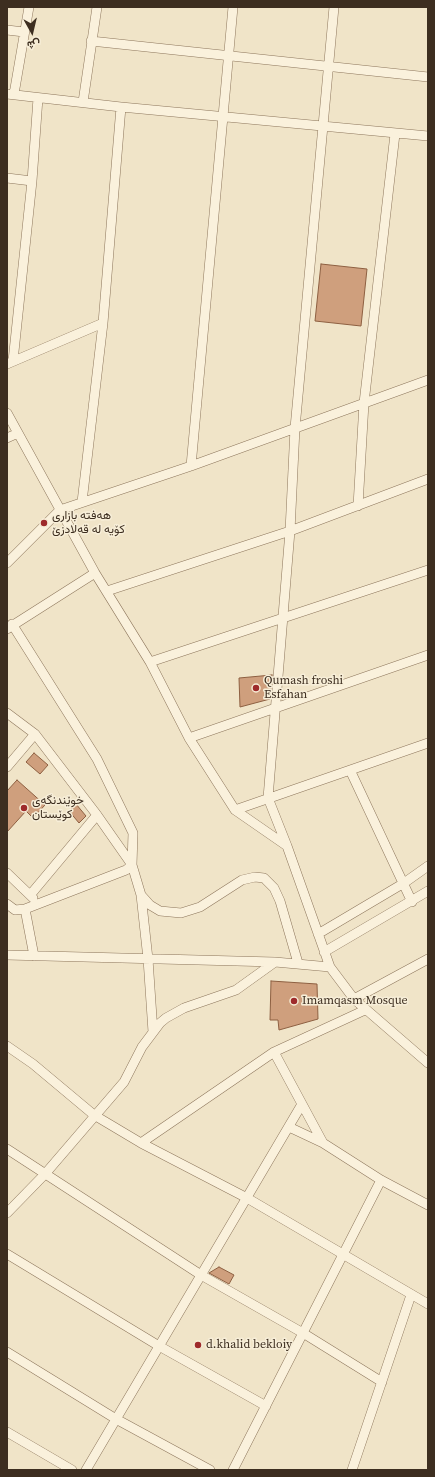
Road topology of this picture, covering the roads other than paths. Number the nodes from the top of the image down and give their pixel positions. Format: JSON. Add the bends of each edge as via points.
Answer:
{"nodes":[{"id":1,"x":29,"y":7,"type":"edge"},
{"id":2,"x":97,"y":7,"type":"edge"},
{"id":3,"x":233,"y":7,"type":"edge"},
{"id":4,"x":334,"y":7,"type":"edge"},
{"id":5,"x":7,"y":30,"type":"edge"},
{"id":6,"x":24,"y":32,"type":"junction"},
{"id":7,"x":91,"y":41,"type":"junction"},
{"id":8,"x":228,"y":56,"type":"junction"},
{"id":9,"x":329,"y":66,"type":"junction"},
{"id":10,"x":428,"y":77,"type":"edge"},
{"id":11,"x":10,"y":94,"type":"edge"},
{"id":12,"x":38,"y":98,"type":"junction"},
{"id":13,"x":83,"y":102,"type":"junction"},
{"id":14,"x":121,"y":107,"type":"junction"},
{"id":15,"x":223,"y":116,"type":"junction"},
{"id":16,"x":324,"y":125,"type":"junction"},
{"id":17,"x":395,"y":134,"type":"junction"},
{"id":18,"x":428,"y":136,"type":"edge"},
{"id":19,"x":7,"y":178,"type":"edge"},
{"id":20,"x":32,"y":181,"type":"junction"},
{"id":21,"x":104,"y":324,"type":"junction"},
{"id":22,"x":10,"y":363,"type":"edge"},
{"id":23,"x":428,"y":380,"type":"edge"},
{"id":24,"x":364,"y":403,"type":"junction"},
{"id":25,"x":7,"y":413,"type":"edge"},
{"id":26,"x":296,"y":428,"type":"junction"},
{"id":27,"x":18,"y":433,"type":"junction"},
{"id":28,"x":7,"y":438,"type":"edge"},
{"id":29,"x":190,"y":466,"type":"junction"},
{"id":30,"x":428,"y":478,"type":"edge"},
{"id":31,"x":82,"y":502,"type":"junction"},
{"id":32,"x":358,"y":506,"type":"junction"},
{"id":33,"x":60,"y":510,"type":"junction"},
{"id":34,"x":290,"y":531,"type":"junction"},
{"id":35,"x":7,"y":563,"type":"edge"},
{"id":36,"x":428,"y":570,"type":"edge"},
{"id":37,"x":95,"y":574,"type":"junction"},
{"id":38,"x":107,"y":591,"type":"junction"},
{"id":39,"x":282,"y":620,"type":"junction"},
{"id":40,"x":9,"y":627,"type":"edge"},
{"id":41,"x":428,"y":655,"type":"edge"},
{"id":42,"x":150,"y":662,"type":"junction"},
{"id":43,"x":274,"y":708,"type":"junction"},
{"id":44,"x":7,"y":713,"type":"edge"},
{"id":45,"x":35,"y":734,"type":"junction"},
{"id":46,"x":189,"y":738,"type":"junction"},
{"id":47,"x":428,"y":743,"type":"edge"},
{"id":48,"x":7,"y":767,"type":"edge"},
{"id":49,"x":350,"y":770,"type":"junction"},
{"id":50,"x":268,"y":798,"type":"junction"},
{"id":51,"x":234,"y":810,"type":"junction"},
{"id":52,"x":97,"y":815,"type":"junction"},
{"id":53,"x":287,"y":846,"type":"junction"},
{"id":54,"x":132,"y":865,"type":"junction"},
{"id":55,"x":428,"y":866,"type":"edge"},
{"id":56,"x":7,"y":873,"type":"edge"},
{"id":57,"x":404,"y":883,"type":"junction"},
{"id":58,"x":428,"y":892,"type":"edge"},
{"id":59,"x":31,"y":894,"type":"junction"},
{"id":60,"x":141,"y":895,"type":"junction"},
{"id":61,"x":412,"y":902,"type":"junction"},
{"id":62,"x":7,"y":904,"type":"edge"},
{"id":63,"x":37,"y":904,"type":"junction"},
{"id":64,"x":25,"y":909,"type":"junction"},
{"id":65,"x":318,"y":934,"type":"junction"},
{"id":66,"x":324,"y":952,"type":"junction"},
{"id":67,"x":7,"y":955,"type":"edge"},
{"id":68,"x":34,"y":956,"type":"junction"},
{"id":69,"x":148,"y":959,"type":"junction"},
{"id":70,"x":428,"y":959,"type":"edge"},
{"id":71,"x":275,"y":962,"type":"junction"},
{"id":72,"x":298,"y":963,"type":"junction"},
{"id":73,"x":330,"y":967,"type":"junction"},
{"id":74,"x":354,"y":999,"type":"junction"},
{"id":75,"x":365,"y":1010,"type":"junction"},
{"id":76,"x":153,"y":1032,"type":"junction"},
{"id":77,"x":7,"y":1046,"type":"edge"},
{"id":78,"x":274,"y":1052,"type":"junction"},
{"id":79,"x":428,"y":1063,"type":"edge"},
{"id":80,"x":302,"y":1104,"type":"junction"},
{"id":81,"x":94,"y":1115,"type":"junction"},
{"id":82,"x":289,"y":1127,"type":"junction"},
{"id":83,"x":323,"y":1142,"type":"junction"},
{"id":84,"x":141,"y":1143,"type":"junction"},
{"id":85,"x":7,"y":1149,"type":"edge"},
{"id":86,"x":45,"y":1174,"type":"junction"},
{"id":87,"x":381,"y":1180,"type":"junction"},
{"id":88,"x":247,"y":1198,"type":"junction"},
{"id":89,"x":428,"y":1205,"type":"edge"},
{"id":90,"x":7,"y":1213,"type":"edge"},
{"id":91,"x":344,"y":1253,"type":"junction"},
{"id":92,"x":7,"y":1254,"type":"edge"},
{"id":93,"x":201,"y":1275,"type":"junction"},
{"id":94,"x":411,"y":1295,"type":"junction"},
{"id":95,"x":428,"y":1304,"type":"edge"},
{"id":96,"x":303,"y":1333,"type":"junction"},
{"id":97,"x":159,"y":1346,"type":"junction"},
{"id":98,"x":7,"y":1352,"type":"edge"},
{"id":99,"x":382,"y":1382,"type":"junction"},
{"id":100,"x":266,"y":1406,"type":"junction"},
{"id":101,"x":116,"y":1419,"type":"junction"},
{"id":102,"x":7,"y":1432,"type":"edge"},
{"id":103,"x":72,"y":1470,"type":"edge"},
{"id":104,"x":86,"y":1470,"type":"edge"},
{"id":105,"x":210,"y":1470,"type":"edge"},
{"id":106,"x":233,"y":1470,"type":"edge"},
{"id":107,"x":352,"y":1470,"type":"edge"}],
"edges":[{"from":1,"to":6,"type":"street"},
{"from":2,"to":7,"type":"street"},
{"from":3,"to":8,"type":"street"},
{"from":4,"to":9,"type":"street"},
{"from":5,"to":6,"type":"street"},
{"from":6,"to":11,"type":"street"},
{"from":7,"to":8,"type":"street"},
{"from":7,"to":13,"type":"street"},
{"from":8,"to":9,"type":"street"},
{"from":8,"to":15,"type":"street"},
{"from":9,"to":10,"type":"street"},
{"from":9,"to":16,"type":"street"},
{"from":11,"to":12,"type":"street"},
{"from":12,"to":13,"type":"street"},
{"from":12,"to":20,"type":"street"},
{"from":13,"to":14,"type":"street"},
{"from":14,"to":15,"type":"street"},
{"from":14,"to":21,"type":"street"},
{"from":15,"to":16,"type":"street"},
{"from":15,"to":29,"type":"street"},
{"from":16,"to":17,"type":"street"},
{"from":16,"to":26,"type":"street"},
{"from":17,"to":18,"type":"street"},
{"from":17,"to":24,"type":"street"},
{"from":19,"to":20,"type":"street"},
{"from":20,"to":22,"type":"street"},
{"from":21,"to":22,"type":"street"},
{"from":21,"to":31,"type":"street"},
{"from":23,"to":24,"type":"street"},
{"from":24,"to":26,"type":"street"},
{"from":24,"to":32,"type":"street"},
{"from":25,"to":27,"type":"street"},
{"from":26,"to":29,"type":"street"},
{"from":26,"to":34,"type":"street"},
{"from":27,"to":28,"type":"street"},
{"from":27,"to":33,"type":"street"},
{"from":29,"to":31,"type":"street"},
{"from":30,"to":32,"type":"street"},
{"from":31,"to":33,"type":"street"},
{"from":32,"to":34,"type":"street"},
{"from":33,"to":35,"type":"street"},
{"from":33,"to":37,"type":"street"},
{"from":34,"to":38,"type":"street"},
{"from":34,"to":39,"type":"street"},
{"from":36,"to":39,"type":"street"},
{"from":37,"to":38,"type":"street"},
{"from":37,"to":40,"type":"street"},
{"from":38,"to":42,"type":"street"},
{"from":39,"to":42,"type":"street"},
{"from":39,"to":43,"type":"street"},
{"from":40,"to":54,"type":"street","via":[[97,759],[133,833]]},
{"from":41,"to":43,"type":"street"},
{"from":42,"to":46,"type":"street"},
{"from":43,"to":46,"type":"street"},
{"from":43,"to":50,"type":"street"},
{"from":44,"to":45,"type":"street"},
{"from":45,"to":48,"type":"street"},
{"from":45,"to":52,"type":"street"},
{"from":46,"to":51,"type":"street"},
{"from":47,"to":49,"type":"street"},
{"from":49,"to":50,"type":"street"},
{"from":49,"to":57,"type":"street"},
{"from":50,"to":51,"type":"street"},
{"from":50,"to":53,"type":"street"},
{"from":51,"to":53,"type":"street"},
{"from":52,"to":54,"type":"street"},
{"from":52,"to":59,"type":"street"},
{"from":53,"to":65,"type":"street"},
{"from":54,"to":60,"type":"street"},
{"from":54,"to":63,"type":"street","via":[[126,870]]},
{"from":55,"to":57,"type":"street"},
{"from":56,"to":59,"type":"street"},
{"from":57,"to":61,"type":"street"},
{"from":57,"to":65,"type":"street"},
{"from":58,"to":61,"type":"street"},
{"from":59,"to":63,"type":"street"},
{"from":60,"to":69,"type":"street"},
{"from":60,"to":72,"type":"street","via":[[155,909],[181,913],[200,908],[242,880],[264,878],[274,888],[280,901]]},
{"from":61,"to":66,"type":"street"},
{"from":62,"to":64,"type":"street","via":[[15,910]]},
{"from":63,"to":64,"type":"street"},
{"from":64,"to":68,"type":"street"},
{"from":65,"to":66,"type":"street"},
{"from":66,"to":73,"type":"street"},
{"from":67,"to":68,"type":"street"},
{"from":68,"to":69,"type":"street"},
{"from":69,"to":71,"type":"street"},
{"from":69,"to":76,"type":"street"},
{"from":70,"to":74,"type":"street"},
{"from":71,"to":72,"type":"street"},
{"from":71,"to":76,"type":"street","via":[[236,990],[174,1013]]},
{"from":72,"to":73,"type":"street"},
{"from":73,"to":74,"type":"street"},
{"from":74,"to":75,"type":"street"},
{"from":75,"to":78,"type":"street"},
{"from":75,"to":79,"type":"street"},
{"from":76,"to":81,"type":"street","via":[[124,1082]]},
{"from":77,"to":81,"type":"street","via":[[33,1064]]},
{"from":78,"to":80,"type":"street"},
{"from":78,"to":84,"type":"street"},
{"from":80,"to":82,"type":"street"},
{"from":80,"to":83,"type":"street"},
{"from":81,"to":84,"type":"street"},
{"from":81,"to":86,"type":"street"},
{"from":82,"to":83,"type":"street"},
{"from":82,"to":88,"type":"street"},
{"from":83,"to":87,"type":"street"},
{"from":84,"to":88,"type":"street"},
{"from":85,"to":86,"type":"street"},
{"from":86,"to":90,"type":"street"},
{"from":86,"to":93,"type":"street"},
{"from":87,"to":89,"type":"street"},
{"from":87,"to":91,"type":"street"},
{"from":88,"to":91,"type":"street"},
{"from":88,"to":93,"type":"street"},
{"from":91,"to":94,"type":"street"},
{"from":91,"to":96,"type":"street"},
{"from":92,"to":97,"type":"street"},
{"from":93,"to":96,"type":"street"},
{"from":93,"to":97,"type":"street"},
{"from":94,"to":95,"type":"street"},
{"from":94,"to":99,"type":"street"},
{"from":96,"to":99,"type":"street"},
{"from":96,"to":100,"type":"street"},
{"from":97,"to":100,"type":"street"},
{"from":97,"to":101,"type":"street"},
{"from":98,"to":101,"type":"street"},
{"from":99,"to":107,"type":"street"},
{"from":100,"to":106,"type":"street"},
{"from":101,"to":104,"type":"street"},
{"from":101,"to":105,"type":"street"},
{"from":102,"to":103,"type":"street"}]}
